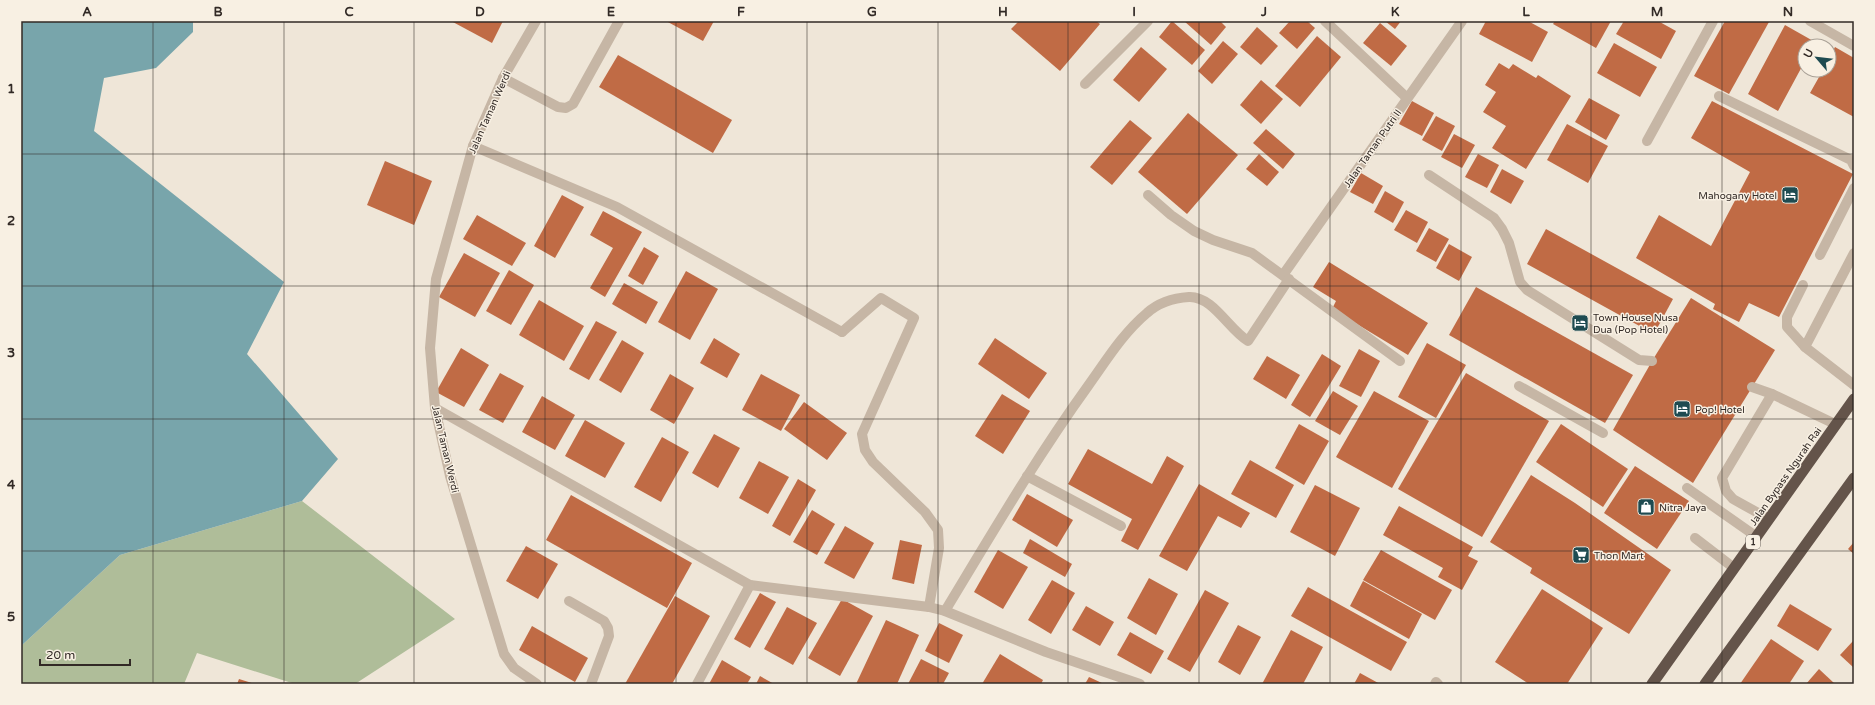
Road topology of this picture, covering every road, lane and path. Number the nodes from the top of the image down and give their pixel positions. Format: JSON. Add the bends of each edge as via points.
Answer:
{"nodes":[{"id":1,"x":536,"y":21,"type":"edge"},
{"id":2,"x":619,"y":21,"type":"edge"},
{"id":3,"x":1148,"y":21,"type":"edge"},
{"id":4,"x":1325,"y":21,"type":"edge"},
{"id":5,"x":1462,"y":21,"type":"edge"},
{"id":6,"x":1713,"y":21,"type":"edge"},
{"id":7,"x":1810,"y":21,"type":"edge"},
{"id":8,"x":1854,"y":46,"type":"edge"},
{"id":9,"x":503,"y":78,"type":"junction"},
{"id":10,"x":1084,"y":84,"type":"dead end"},
{"id":11,"x":1719,"y":96,"type":"dead end"},
{"id":12,"x":1407,"y":98,"type":"junction"},
{"id":13,"x":1647,"y":141,"type":"dead end"},
{"id":14,"x":472,"y":146,"type":"junction"},
{"id":15,"x":1854,"y":166,"type":"edge"},
{"id":16,"x":1429,"y":175,"type":"dead end"},
{"id":17,"x":1854,"y":188,"type":"edge"},
{"id":18,"x":1148,"y":195,"type":"dead end"},
{"id":19,"x":1854,"y":253,"type":"edge"},
{"id":20,"x":1820,"y":255,"type":"dead end"},
{"id":21,"x":1286,"y":277,"type":"junction"},
{"id":22,"x":1803,"y":285,"type":"dead end"},
{"id":23,"x":1805,"y":347,"type":"junction"},
{"id":24,"x":1400,"y":361,"type":"dead end"},
{"id":25,"x":1652,"y":361,"type":"dead end"},
{"id":26,"x":1854,"y":385,"type":"edge"},
{"id":27,"x":1519,"y":386,"type":"dead end"},
{"id":28,"x":1752,"y":387,"type":"dead end"},
{"id":29,"x":1772,"y":394,"type":"junction"},
{"id":30,"x":1854,"y":399,"type":"edge"},
{"id":31,"x":435,"y":408,"type":"junction"},
{"id":32,"x":1835,"y":424,"type":"junction"},
{"id":33,"x":1603,"y":433,"type":"dead end"},
{"id":34,"x":1027,"y":476,"type":"junction"},
{"id":35,"x":1854,"y":478,"type":"edge"},
{"id":36,"x":1687,"y":488,"type":"dead end"},
{"id":37,"x":1769,"y":519,"type":"junction"},
{"id":38,"x":1121,"y":526,"type":"dead end"},
{"id":39,"x":1757,"y":537,"type":"junction"},
{"id":40,"x":1695,"y":538,"type":"dead end"},
{"id":41,"x":1734,"y":568,"type":"junction"},
{"id":42,"x":750,"y":585,"type":"junction"},
{"id":43,"x":569,"y":601,"type":"dead end"},
{"id":44,"x":929,"y":607,"type":"junction"},
{"id":45,"x":945,"y":611,"type":"junction"},
{"id":46,"x":1654,"y":683,"type":"edge"},
{"id":47,"x":537,"y":684,"type":"edge"},
{"id":48,"x":591,"y":684,"type":"edge"},
{"id":49,"x":697,"y":684,"type":"edge"},
{"id":50,"x":1140,"y":684,"type":"edge"},
{"id":51,"x":1435,"y":684,"type":"edge"},
{"id":52,"x":1438,"y":684,"type":"edge"},
{"id":53,"x":1705,"y":684,"type":"edge"}],
"edges":[{"from":1,"to":9,"type":"street","name":"Jalan Taman Werdi"},
{"from":2,"to":9,"type":"street","via":[[573,104],[566,108],[558,107]]},
{"from":3,"to":10,"type":"street"},
{"from":4,"to":12,"type":"street"},
{"from":5,"to":12,"type":"street","name":"Jalan Taman Putri II"},
{"from":6,"to":13,"type":"street"},
{"from":7,"to":8,"type":"street"},
{"from":9,"to":14,"type":"street","name":"Jalan Taman Werdi"},
{"from":11,"to":15,"type":"street","via":[[1851,160]]},
{"from":12,"to":21,"type":"street","name":"Jalan Taman Putri II"},
{"from":14,"to":31,"type":"street","name":"Jalan Taman Werdi","via":[[436,279],[430,348]]},
{"from":14,"to":44,"type":"street","via":[[617,207],[842,332],[881,298],[914,318],[862,434],[865,450],[873,462],[925,512],[938,530],[939,548]]},
{"from":16,"to":25,"type":"street","via":[[1494,218],[1509,243],[1520,282],[1527,290],[1639,360]]},
{"from":17,"to":20,"type":"street"},
{"from":18,"to":21,"type":"street","via":[[1194,231],[1252,253]]},
{"from":19,"to":23,"type":"street"},
{"from":21,"to":24,"type":"street"},
{"from":21,"to":34,"type":"street","name":"Jalan Taman Putri II","via":[[1248,341],[1234,331],[1217,311],[1195,298],[1168,301],[1148,312],[1119,343]]},
{"from":22,"to":23,"type":"street","via":[[1787,317],[1787,327]]},
{"from":23,"to":26,"type":"street"},
{"from":27,"to":33,"type":"street"},
{"from":28,"to":29,"type":"street"},
{"from":29,"to":32,"type":"street"},
{"from":29,"to":37,"type":"street","via":[[1722,478],[1726,491],[1733,499]]},
{"from":30,"to":32,"type":"highway","name":"Jalan Bypass Ngurah Rai","number":"1"},
{"from":31,"to":42,"type":"street"},
{"from":31,"to":47,"type":"street","name":"Jalan Taman Werdi","via":[[450,476],[504,654],[514,668]]},
{"from":32,"to":37,"type":"highway","name":"Jalan Bypass Ngurah Rai","number":"1"},
{"from":34,"to":38,"type":"street"},
{"from":34,"to":45,"type":"street"},
{"from":35,"to":53,"type":"highway"},
{"from":36,"to":39,"type":"street"},
{"from":37,"to":39,"type":"highway","name":"Jalan Bypass Ngurah Rai","number":"1"},
{"from":39,"to":41,"type":"highway","name":"Jalan Bypass Ngurah Rai","number":"1"},
{"from":40,"to":41,"type":"street"},
{"from":41,"to":46,"type":"highway","name":"Jalan Bypass Ngurah Rai","number":"1"},
{"from":42,"to":44,"type":"street"},
{"from":42,"to":49,"type":"street"},
{"from":43,"to":48,"type":"street","via":[[604,621],[608,628],[609,636]]},
{"from":44,"to":45,"type":"street"},
{"from":45,"to":50,"type":"street","via":[[1046,652]]},
{"from":51,"to":52,"type":"street"}]}
